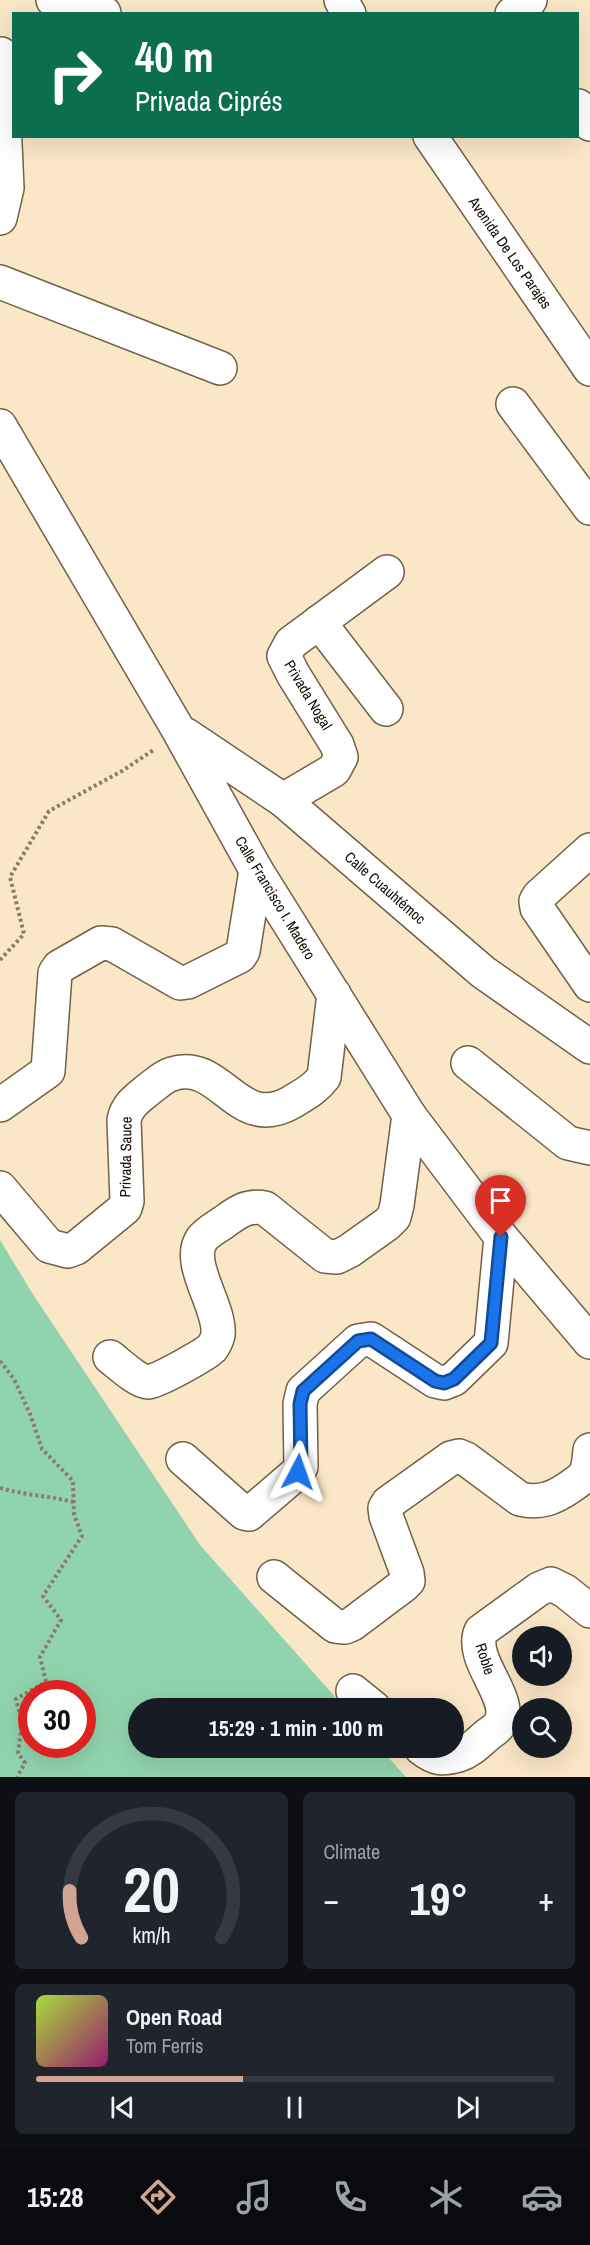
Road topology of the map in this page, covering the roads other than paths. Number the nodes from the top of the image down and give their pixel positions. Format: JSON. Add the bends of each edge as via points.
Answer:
{"nodes":[{"id":1,"x":53,"y":0,"type":"edge"},
{"id":2,"x":530,"y":0,"type":"edge"},
{"id":3,"x":100,"y":12,"type":"edge"},
{"id":4,"x":515,"y":12,"type":"edge"},
{"id":5,"x":1,"y":54,"type":"edge"},
{"id":6,"x":579,"y":108,"type":"edge"},
{"id":7,"x":590,"y":124,"type":"edge"},
{"id":8,"x":431,"y":138,"type":"edge"},
{"id":9,"x":0,"y":218,"type":"edge"},
{"id":10,"x":0,"y":282,"type":"edge"},
{"id":11,"x":220,"y":368,"type":"dead end"},
{"id":12,"x":590,"y":369,"type":"edge"},
{"id":13,"x":513,"y":404,"type":"dead end"},
{"id":14,"x":0,"y":426,"type":"edge"},
{"id":15,"x":590,"y":508,"type":"edge"},
{"id":16,"x":387,"y":572,"type":"dead end"},
{"id":17,"x":319,"y":622,"type":"junction"},
{"id":18,"x":386,"y":709,"type":"dead end"},
{"id":19,"x":179,"y":731,"type":"junction"},
{"id":20,"x":283,"y":800,"type":"junction"},
{"id":21,"x":590,"y":850,"type":"edge"},
{"id":22,"x":256,"y":870,"type":"junction"},
{"id":23,"x":590,"y":985,"type":"edge"},
{"id":24,"x":334,"y":994,"type":"junction"},
{"id":25,"x":590,"y":996,"type":"edge"},
{"id":26,"x":582,"y":1041,"type":"edge"},
{"id":27,"x":468,"y":1063,"type":"dead end"},
{"id":28,"x":0,"y":1106,"type":"edge"},
{"id":29,"x":409,"y":1115,"type":"junction"},
{"id":30,"x":590,"y":1148,"type":"edge"},
{"id":31,"x":0,"y":1188,"type":"edge"},
{"id":32,"x":501,"y":1237,"type":"junction"},
{"id":33,"x":590,"y":1342,"type":"edge"},
{"id":34,"x":110,"y":1357,"type":"dead end"},
{"id":35,"x":590,"y":1450,"type":"edge"},
{"id":36,"x":183,"y":1459,"type":"dead end"},
{"id":37,"x":274,"y":1576,"type":"dead end"},
{"id":38,"x":590,"y":1611,"type":"edge"},
{"id":39,"x":464,"y":1753,"type":"edge"}],
"edges":[{"from":1,"to":3,"type":"street"},
{"from":2,"to":4,"type":"street"},
{"from":5,"to":9,"type":"street","via":[[7,188]]},
{"from":6,"to":7,"type":"street"},
{"from":8,"to":12,"type":"street","name":"Avenida De Los Parajes"},
{"from":10,"to":11,"type":"street"},
{"from":13,"to":15,"type":"street"},
{"from":14,"to":19,"type":"street","name":"Calle Francisco I. Madero"},
{"from":16,"to":17,"type":"street","name":"Privada Nogal"},
{"from":17,"to":18,"type":"street"},
{"from":17,"to":20,"type":"street","name":"Privada Nogal","via":[[291,643],[284,656],[341,757],[334,770]]},
{"from":19,"to":20,"type":"street","name":"Calle Cuauhtémoc"},
{"from":19,"to":22,"type":"street","name":"Calle Francisco I. Madero"},
{"from":20,"to":26,"type":"street","name":"Calle Cuauhtémoc","via":[[483,972]]},
{"from":21,"to":23,"type":"street","via":[[536,901]]},
{"from":22,"to":24,"type":"street","name":"Calle Francisco I. Madero"},
{"from":22,"to":28,"type":"street","via":[[240,956],[188,982],[180,983],[106,942],[59,967],[55,973],[48,1071]]},
{"from":24,"to":29,"type":"street","name":"Calle Francisco I. Madero"},
{"from":24,"to":31,"type":"street","name":"Privada Sauce","via":[[324,1077],[316,1087],[280,1108],[265,1111],[249,1107],[205,1076],[188,1071],[170,1074],[132,1103],[124,1120],[125,1208],[76,1248],[68,1251],[49,1246]]},
{"from":25,"to":26,"type":"street"},
{"from":27,"to":30,"type":"street","via":[[568,1143]]},
{"from":29,"to":32,"type":"street","name":"Calle Francisco I. Madero"},
{"from":29,"to":34,"type":"street","via":[[398,1205],[387,1224],[350,1251],[337,1257],[325,1256],[265,1208],[243,1208],[203,1238],[197,1250],[218,1325],[212,1348],[147,1382]]},
{"from":32,"to":33,"type":"street","name":"Calle Francisco I. Madero"},
{"from":32,"to":36,"type":"street","via":[[491,1343],[454,1379],[435,1381],[371,1339],[358,1341],[303,1391],[301,1467],[249,1514]]},
{"from":35,"to":37,"type":"street","via":[[583,1478],[546,1500],[520,1499],[459,1456],[388,1503],[386,1516],[408,1581],[345,1627],[335,1626]]},
{"from":38,"to":39,"type":"street","name":"Roble","via":[[551,1584],[481,1630],[479,1650],[504,1715],[499,1726]]}]}
